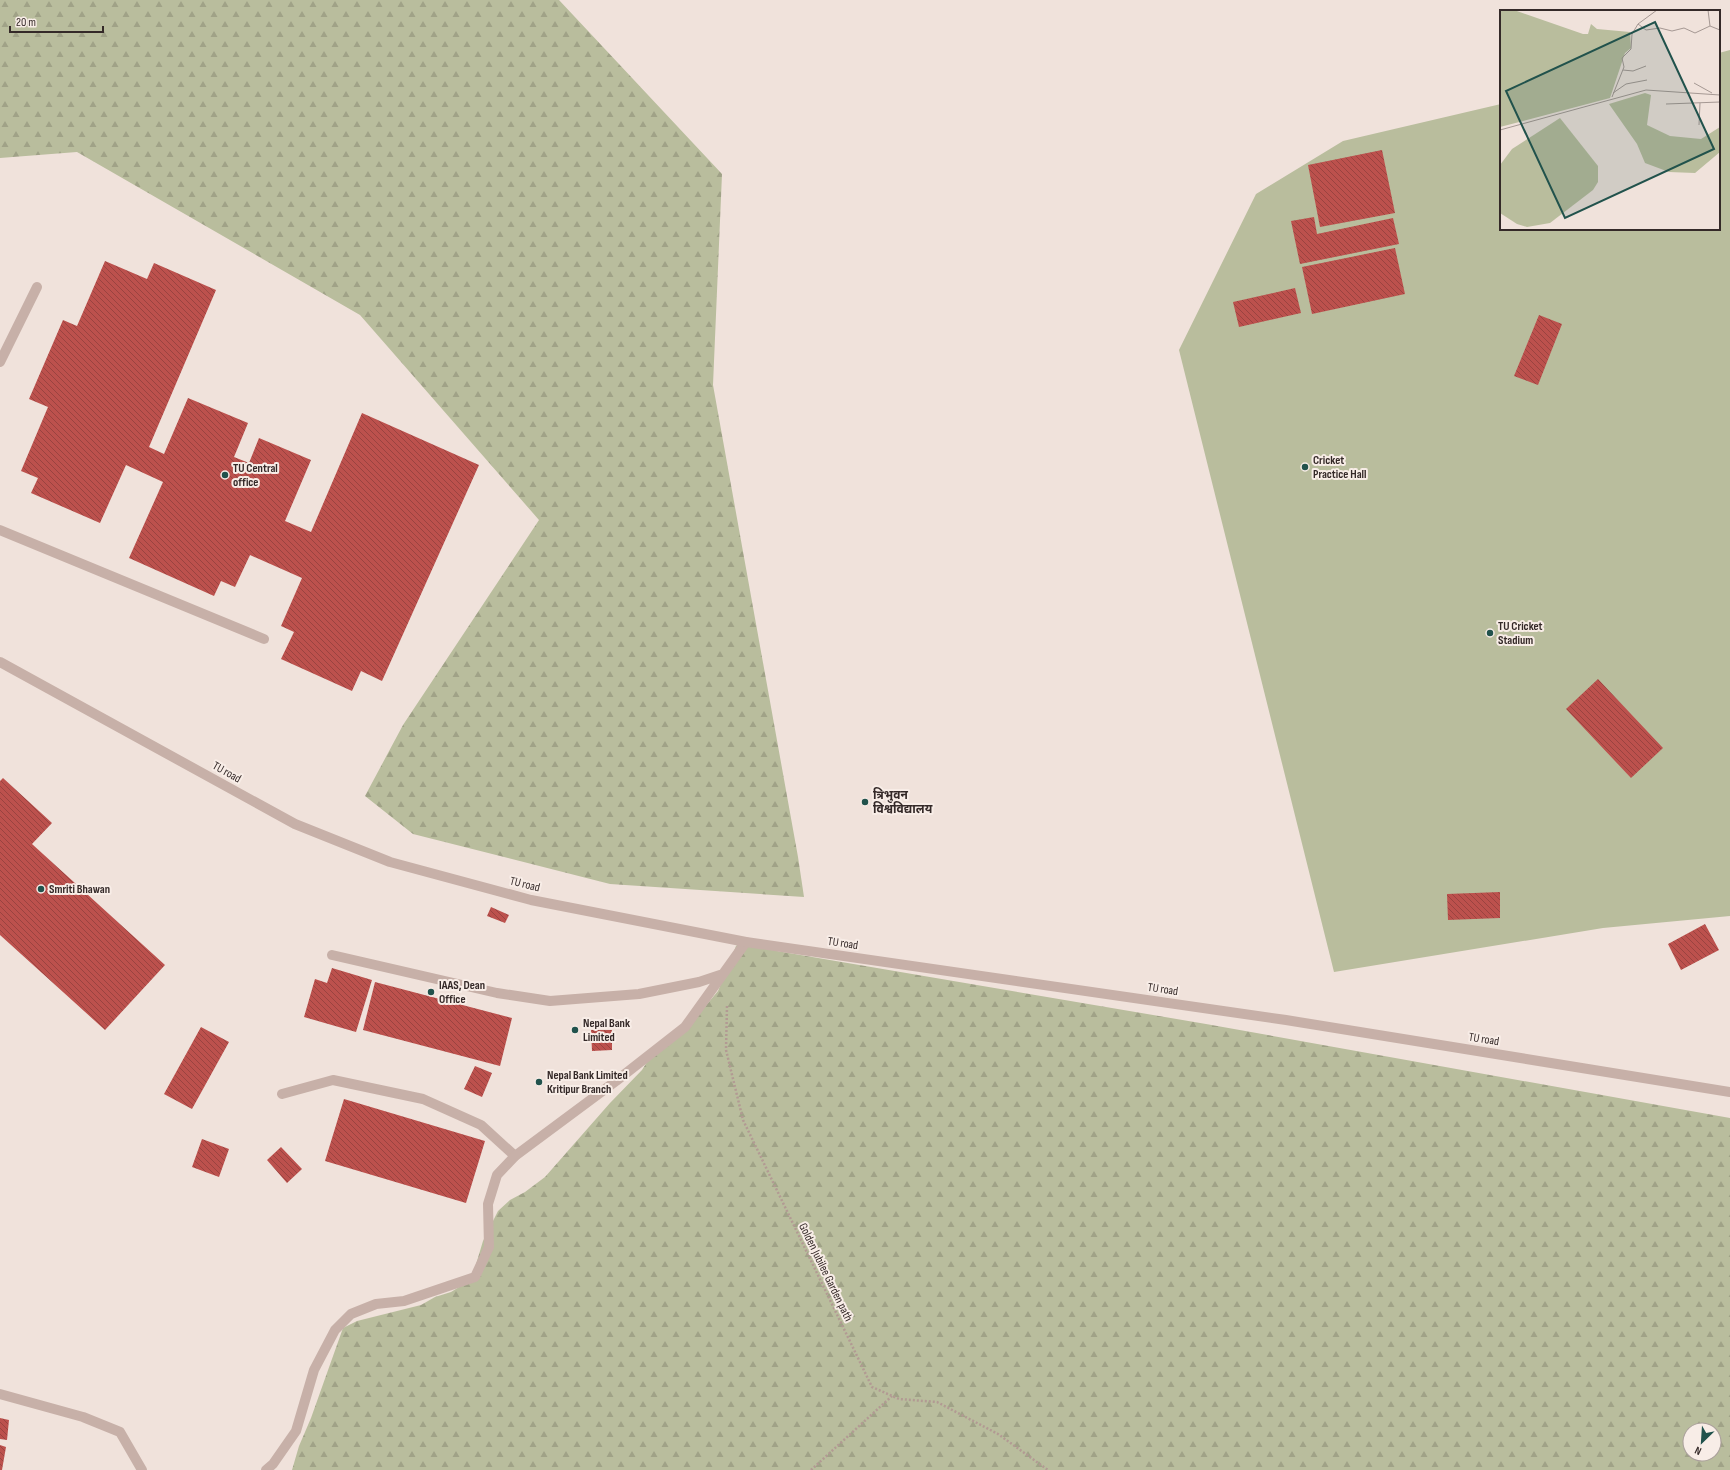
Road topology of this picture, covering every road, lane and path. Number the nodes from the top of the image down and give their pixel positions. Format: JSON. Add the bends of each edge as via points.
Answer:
{"nodes":[{"id":1,"x":37,"y":287,"type":"dead end"},
{"id":2,"x":0,"y":362,"type":"edge"},
{"id":3,"x":0,"y":530,"type":"edge"},
{"id":4,"x":264,"y":639,"type":"dead end"},
{"id":5,"x":0,"y":662,"type":"edge"},
{"id":6,"x":746,"y":942,"type":"junction"},
{"id":7,"x":332,"y":955,"type":"dead end"},
{"id":8,"x":723,"y":974,"type":"junction"},
{"id":9,"x":1730,"y":1092,"type":"edge"},
{"id":10,"x":282,"y":1094,"type":"dead end"},
{"id":11,"x":515,"y":1156,"type":"junction"},
{"id":12,"x":0,"y":1394,"type":"edge"},
{"id":13,"x":892,"y":1396,"type":"junction"},
{"id":14,"x":142,"y":1470,"type":"edge"},
{"id":15,"x":266,"y":1470,"type":"edge"},
{"id":16,"x":811,"y":1470,"type":"edge"},
{"id":17,"x":1048,"y":1470,"type":"edge"}],
"edges":[{"from":1,"to":2,"type":"street"},
{"from":3,"to":4,"type":"street"},
{"from":5,"to":6,"type":"street","name":"TU road","via":[[295,824],[390,862],[531,900]]},
{"from":6,"to":8,"type":"street"},
{"from":6,"to":9,"type":"street","name":"TU road","via":[[1286,1020]]},
{"from":7,"to":8,"type":"street","via":[[497,993],[550,1001],[639,994],[699,982]]},
{"from":8,"to":11,"type":"street","via":[[685,1027]]},
{"from":8,"to":13,"type":"path","name":"Golden Jubilee Garden path","via":[[727,1004],[726,1050],[743,1120],[872,1387]]},
{"from":10,"to":11,"type":"street","via":[[333,1080],[423,1099],[481,1125]]},
{"from":11,"to":15,"type":"street","via":[[498,1175],[488,1204],[489,1247],[475,1276],[404,1301],[376,1304],[351,1314],[335,1330],[314,1370],[296,1431]]},
{"from":12,"to":14,"type":"street","via":[[83,1417],[120,1432]]},
{"from":13,"to":16,"type":"path"},
{"from":13,"to":17,"type":"path","name":"Golden Jubilee Garden path","via":[[938,1402],[998,1434]]}]}
